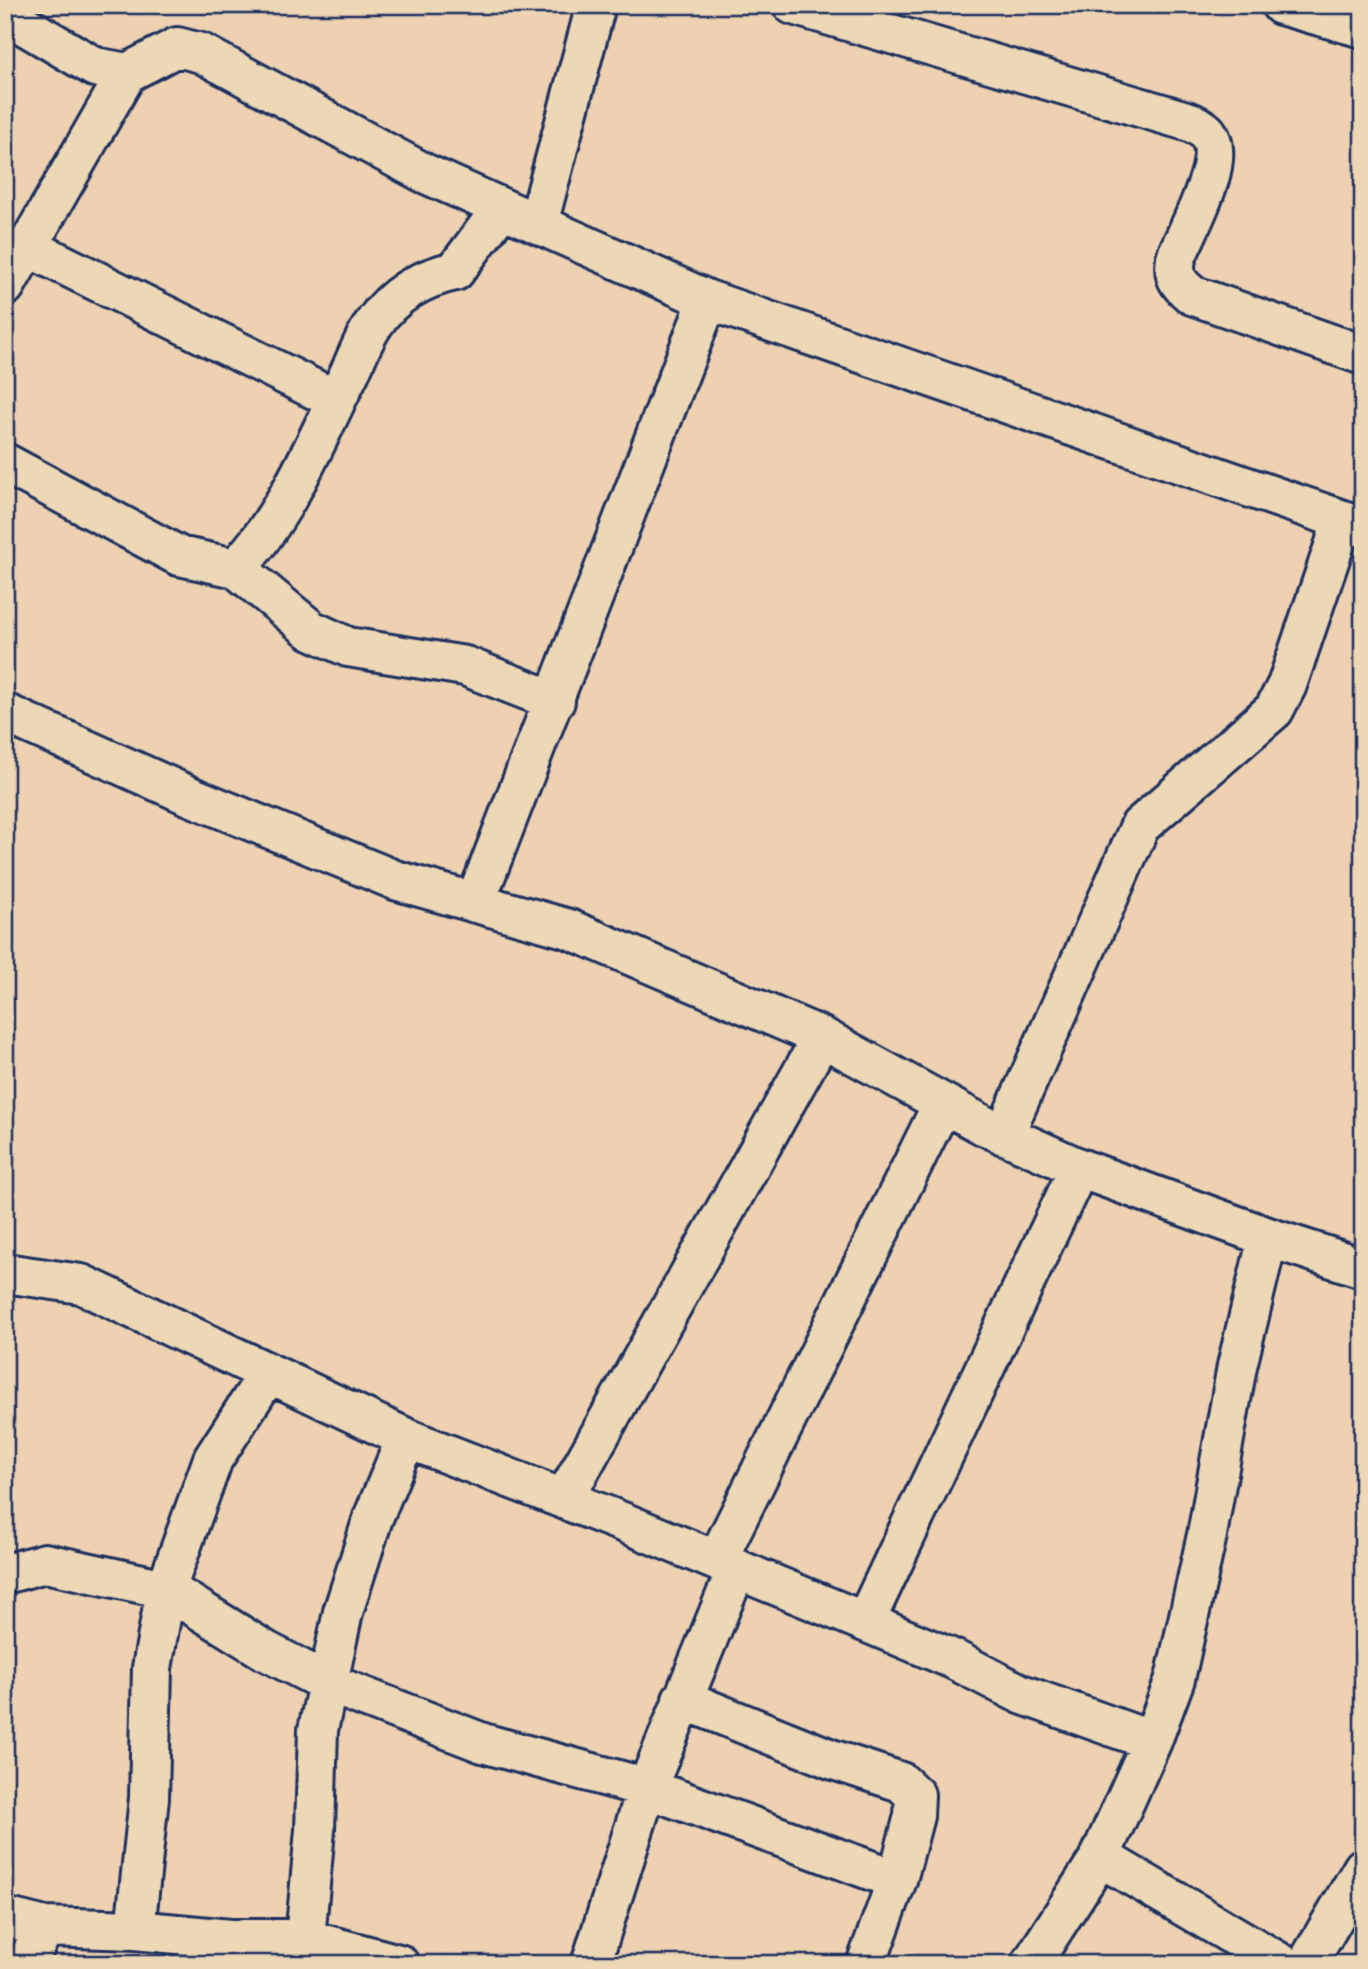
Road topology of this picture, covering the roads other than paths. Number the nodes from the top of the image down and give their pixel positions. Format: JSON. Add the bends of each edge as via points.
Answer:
{"nodes":[{"id":1,"x":8,"y":5,"type":"edge"},
{"id":2,"x":596,"y":5,"type":"edge"},
{"id":3,"x":793,"y":5,"type":"edge"},
{"id":4,"x":1281,"y":5,"type":"edge"},
{"id":5,"x":5,"y":12,"type":"edge"},
{"id":6,"x":1363,"y":28,"type":"edge"},
{"id":7,"x":127,"y":73,"type":"junction"},
{"id":8,"x":502,"y":208,"type":"junction"},
{"id":9,"x":538,"y":223,"type":"junction"},
{"id":10,"x":28,"y":247,"type":"junction"},
{"id":11,"x":5,"y":286,"type":"edge"},
{"id":12,"x":708,"y":300,"type":"junction"},
{"id":13,"x":1363,"y":355,"type":"edge"},
{"id":14,"x":336,"y":400,"type":"junction"},
{"id":15,"x":5,"y":463,"type":"edge"},
{"id":16,"x":1353,"y":524,"type":"edge"},
{"id":17,"x":236,"y":568,"type":"junction"},
{"id":18,"x":555,"y":701,"type":"junction"},
{"id":19,"x":5,"y":713,"type":"edge"},
{"id":20,"x":475,"y":903,"type":"junction"},
{"id":21,"x":822,"y":1037,"type":"junction"},
{"id":22,"x":943,"y":1103,"type":"junction"},
{"id":23,"x":1004,"y":1135,"type":"junction"},
{"id":24,"x":1079,"y":1168,"type":"junction"},
{"id":25,"x":1268,"y":1237,"type":"junction"},
{"id":26,"x":1363,"y":1268,"type":"edge"},
{"id":27,"x":5,"y":1273,"type":"edge"},
{"id":28,"x":268,"y":1374,"type":"junction"},
{"id":29,"x":405,"y":1438,"type":"junction"},
{"id":30,"x":564,"y":1499,"type":"junction"},
{"id":31,"x":727,"y":1564,"type":"junction"},
{"id":32,"x":5,"y":1574,"type":"edge"},
{"id":33,"x":166,"y":1589,"type":"junction"},
{"id":34,"x":865,"y":1622,"type":"junction"},
{"id":35,"x":328,"y":1683,"type":"junction"},
{"id":36,"x":682,"y":1699,"type":"junction"},
{"id":37,"x":1152,"y":1741,"type":"junction"},
{"id":38,"x":647,"y":1788,"type":"junction"},
{"id":39,"x":1100,"y":1857,"type":"junction"},
{"id":40,"x":1363,"y":1868,"type":"edge"},
{"id":41,"x":897,"y":1880,"type":"junction"},
{"id":42,"x":5,"y":1917,"type":"edge"},
{"id":43,"x":45,"y":1927,"type":"junction"},
{"id":44,"x":135,"y":1930,"type":"junction"},
{"id":45,"x":305,"y":1939,"type":"junction"},
{"id":46,"x":26,"y":1964,"type":"edge"},
{"id":47,"x":399,"y":1964,"type":"edge"},
{"id":48,"x":591,"y":1964,"type":"edge"},
{"id":49,"x":866,"y":1964,"type":"edge"},
{"id":50,"x":1031,"y":1964,"type":"edge"},
{"id":51,"x":1282,"y":1964,"type":"edge"},
{"id":52,"x":1307,"y":1964,"type":"edge"}],
"edges":[{"from":1,"to":5,"type":"street"},
{"from":2,"to":9,"type":"street"},
{"from":3,"to":13,"type":"street","via":[[1199,127],[1208,133],[1215,148],[1213,170],[1176,258],[1178,284],[1192,295]]},
{"from":4,"to":6,"type":"street"},
{"from":5,"to":7,"type":"street","via":[[95,67]]},
{"from":7,"to":8,"type":"street","via":[[177,47],[201,53],[424,173]]},
{"from":7,"to":10,"type":"street"},
{"from":8,"to":9,"type":"street"},
{"from":8,"to":14,"type":"street","via":[[455,271],[407,290],[375,321]]},
{"from":9,"to":12,"type":"street"},
{"from":10,"to":11,"type":"street"},
{"from":10,"to":14,"type":"street"},
{"from":12,"to":16,"type":"street"},
{"from":12,"to":18,"type":"street"},
{"from":14,"to":17,"type":"street","via":[[259,545]]},
{"from":15,"to":17,"type":"street","via":[[179,556]]},
{"from":16,"to":23,"type":"street","via":[[1274,710],[1140,826]]},
{"from":17,"to":18,"type":"street","via":[[311,630],[348,647],[465,666]]},
{"from":18,"to":20,"type":"street"},
{"from":19,"to":20,"type":"street","via":[[190,796],[396,880]]},
{"from":20,"to":21,"type":"street","via":[[569,929]]},
{"from":21,"to":22,"type":"street"},
{"from":21,"to":30,"type":"street"},
{"from":22,"to":23,"type":"street"},
{"from":22,"to":31,"type":"street"},
{"from":23,"to":24,"type":"street"},
{"from":24,"to":25,"type":"street"},
{"from":24,"to":34,"type":"street"},
{"from":25,"to":26,"type":"street"},
{"from":25,"to":37,"type":"street","via":[[1174,1679]]},
{"from":27,"to":28,"type":"street","via":[[81,1284]]},
{"from":28,"to":29,"type":"street"},
{"from":28,"to":33,"type":"street","via":[[213,1458]]},
{"from":29,"to":30,"type":"street"},
{"from":29,"to":35,"type":"street","via":[[343,1612]]},
{"from":30,"to":31,"type":"street"},
{"from":31,"to":34,"type":"street"},
{"from":31,"to":36,"type":"street"},
{"from":32,"to":33,"type":"street","via":[[45,1563]]},
{"from":33,"to":35,"type":"street"},
{"from":33,"to":44,"type":"street","via":[[152,1668],[149,1798]]},
{"from":34,"to":37,"type":"street","via":[[1021,1694]]},
{"from":35,"to":38,"type":"street","via":[[483,1743]]},
{"from":35,"to":45,"type":"street","via":[[318,1730],[316,1830]]},
{"from":36,"to":38,"type":"street"},
{"from":36,"to":41,"type":"street","via":[[901,1782],[915,1795]]},
{"from":37,"to":39,"type":"street"},
{"from":38,"to":41,"type":"street"},
{"from":38,"to":48,"type":"street"},
{"from":39,"to":50,"type":"street"},
{"from":39,"to":51,"type":"street"},
{"from":40,"to":52,"type":"street"},
{"from":41,"to":49,"type":"street"},
{"from":42,"to":43,"type":"street"},
{"from":43,"to":44,"type":"street"},
{"from":43,"to":46,"type":"street"},
{"from":44,"to":45,"type":"street","via":[[230,1939]]},
{"from":45,"to":47,"type":"street"}]}
